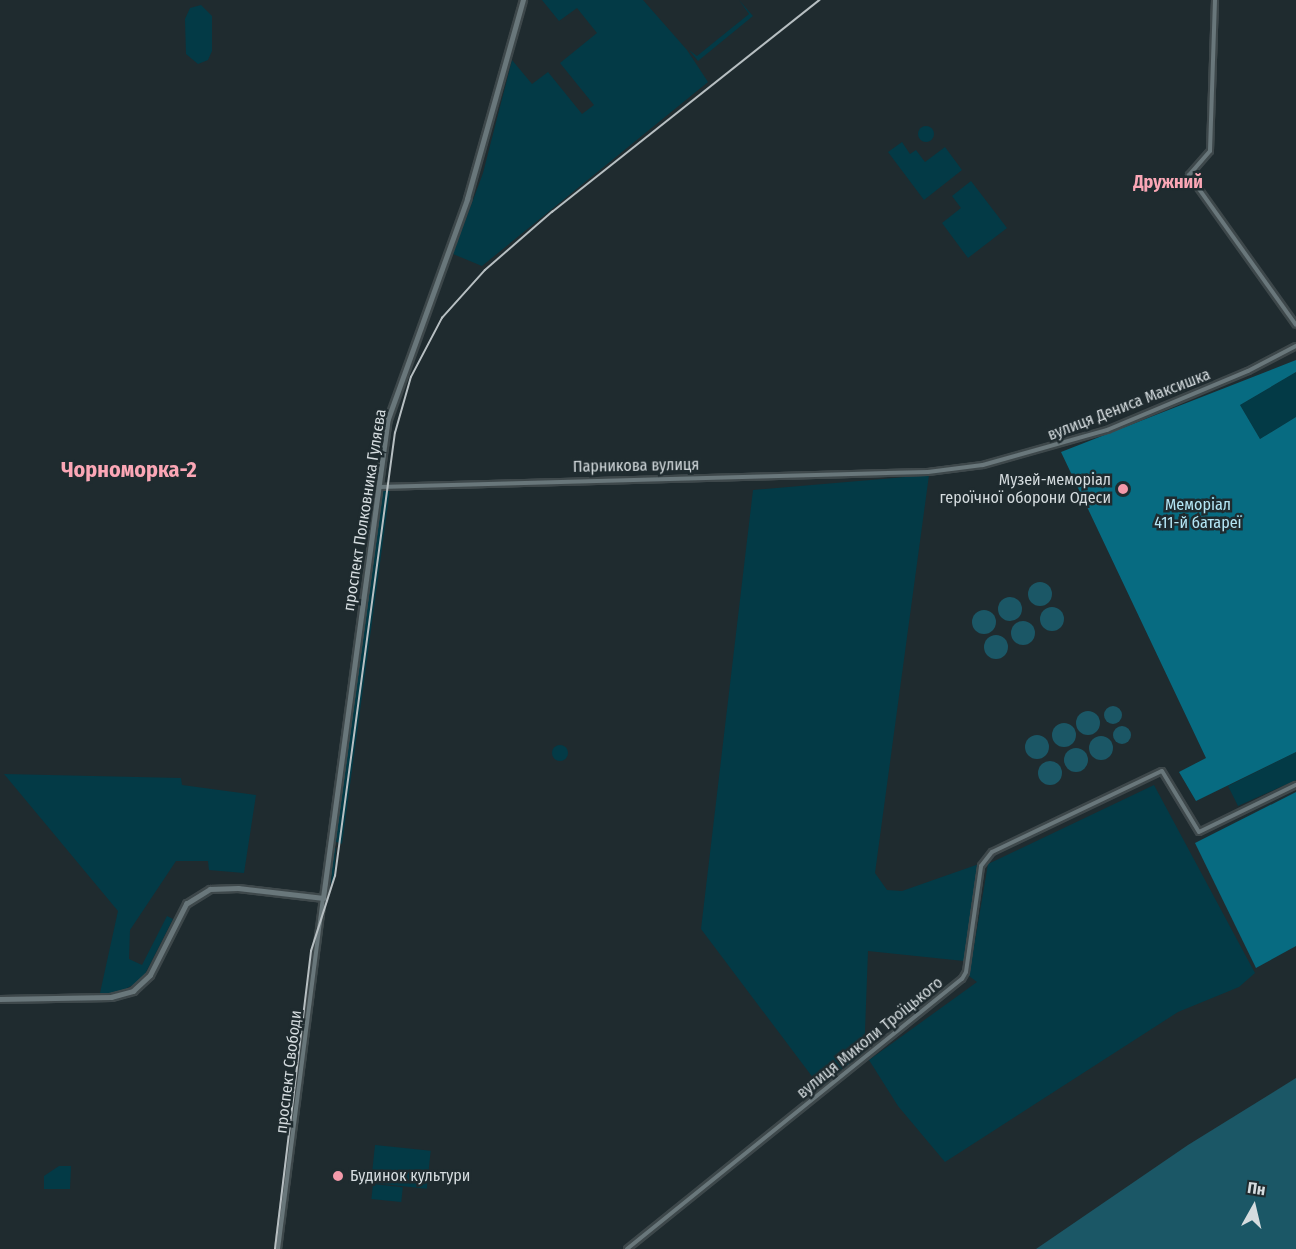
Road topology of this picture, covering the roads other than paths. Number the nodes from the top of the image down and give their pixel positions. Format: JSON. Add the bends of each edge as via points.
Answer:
{"nodes":[{"id":1,"x":523,"y":0,"type":"edge"},
{"id":2,"x":1215,"y":0,"type":"edge"},
{"id":3,"x":1296,"y":326,"type":"edge"},
{"id":4,"x":1296,"y":346,"type":"edge"},
{"id":5,"x":894,"y":473,"type":"joint"},
{"id":6,"x":378,"y":487,"type":"junction"},
{"id":7,"x":1296,"y":785,"type":"edge"},
{"id":8,"x":323,"y":898,"type":"junction"},
{"id":9,"x":0,"y":999,"type":"edge"},
{"id":10,"x":278,"y":1249,"type":"edge"},
{"id":11,"x":627,"y":1249,"type":"edge"}],
"edges":[{"from":1,"to":6,"type":"main road","name":"проспект Полковника Гуляєва","via":[[467,199],[388,419]]},
{"from":2,"to":3,"type":"street","via":[[1210,151],[1189,175]]},
{"from":4,"to":5,"type":"street","name":"вулиця Дениса Максишка","via":[[1172,403],[1060,446],[983,465]]},
{"from":5,"to":6,"type":"street","name":"Парникова вулиця"},
{"from":6,"to":8,"type":"main road","name":"проспект Полковника Гуляєва"},
{"from":7,"to":11,"type":"street","name":"вулиця Миколи Троїцького","via":[[1199,832],[1162,771],[988,856],[980,874],[962,979]]},
{"from":8,"to":9,"type":"main road","via":[[238,888],[210,889],[186,904],[150,975],[133,991],[111,998]]},
{"from":8,"to":10,"type":"street","name":"проспект Свободи"}]}
